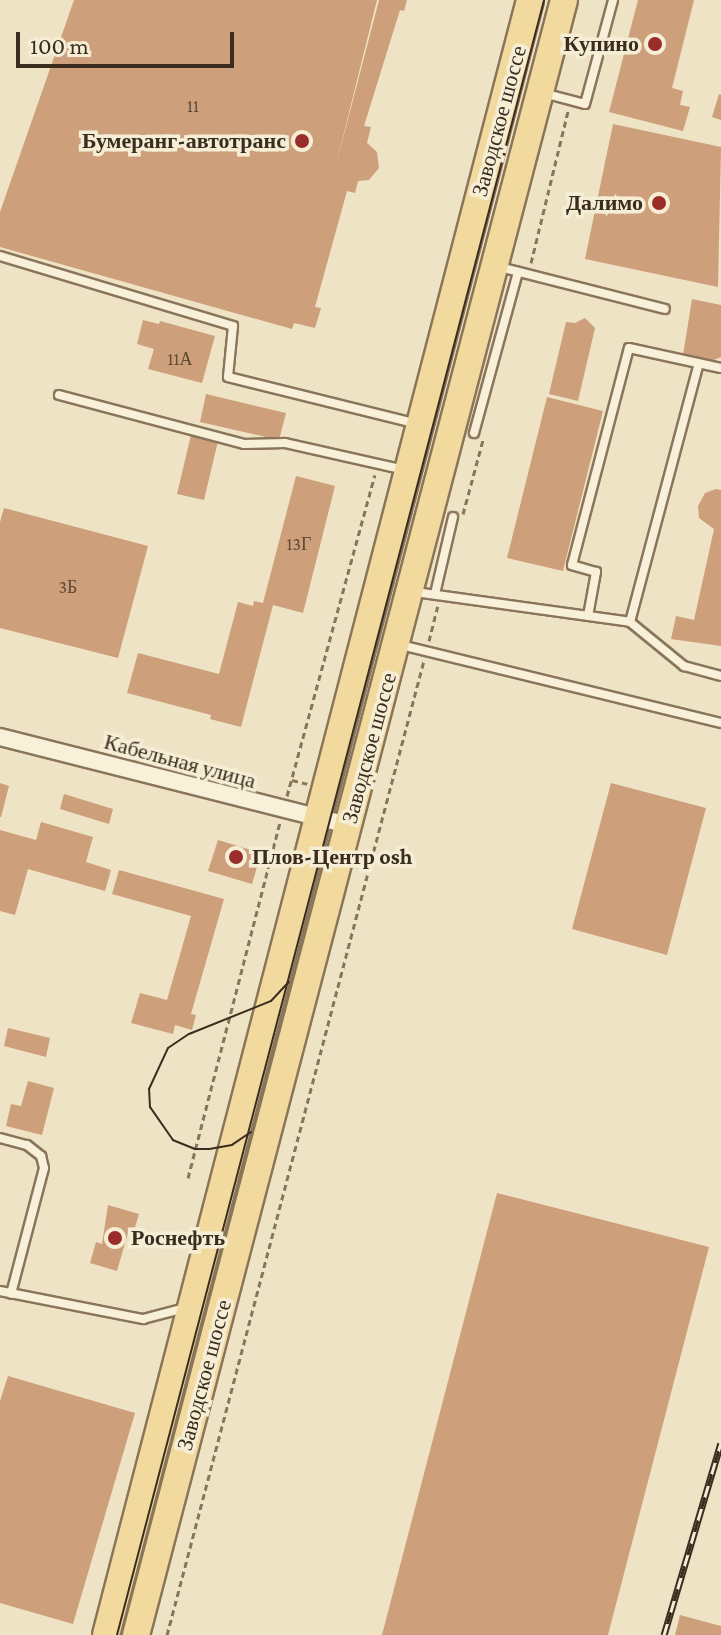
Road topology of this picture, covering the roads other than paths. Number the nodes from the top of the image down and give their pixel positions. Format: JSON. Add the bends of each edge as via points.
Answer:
{"nodes":[{"id":1,"x":564,"y":0,"type":"edge"},
{"id":2,"x":613,"y":0,"type":"edge"},
{"id":3,"x":527,"y":1,"type":"edge"},
{"id":4,"x":540,"y":92,"type":"junction"},
{"id":5,"x":0,"y":256,"type":"edge"},
{"id":6,"x":506,"y":269,"type":"junction"},
{"id":7,"x":665,"y":309,"type":"dead end"},
{"id":8,"x":698,"y":366,"type":"junction"},
{"id":9,"x":721,"y":368,"type":"edge"},
{"id":10,"x":59,"y":395,"type":"dead end"},
{"id":11,"x":419,"y":425,"type":"junction"},
{"id":12,"x":474,"y":433,"type":"dead end"},
{"id":13,"x":406,"y":470,"type":"junction"},
{"id":14,"x":457,"y":518,"type":"road end"},
{"id":15,"x":429,"y":593,"type":"junction"},
{"id":16,"x":588,"y":616,"type":"junction"},
{"id":17,"x":630,"y":622,"type":"junction"},
{"id":18,"x":396,"y":645,"type":"junction"},
{"id":19,"x":721,"y":676,"type":"edge"},
{"id":20,"x":721,"y":723,"type":"edge"},
{"id":21,"x":0,"y":737,"type":"edge"},
{"id":22,"x":317,"y":819,"type":"junction"},
{"id":23,"x":349,"y":825,"type":"junction"},
{"id":24,"x":0,"y":1138,"type":"edge"},
{"id":25,"x":0,"y":1291,"type":"edge"},
{"id":26,"x":11,"y":1294,"type":"junction"},
{"id":27,"x":190,"y":1307,"type":"junction"},
{"id":28,"x":106,"y":1635,"type":"edge"},
{"id":29,"x":136,"y":1635,"type":"edge"}],
"edges":[{"from":1,"to":4,"type":"main road","name":"Заводское шоссе"},
{"from":2,"to":4,"type":"lane","via":[[585,104]]},
{"from":3,"to":11,"type":"main road","name":"Заводское шоссе"},
{"from":4,"to":6,"type":"main road","name":"Заводское шоссе"},
{"from":5,"to":11,"type":"lane","via":[[233,326],[228,377]]},
{"from":6,"to":7,"type":"lane"},
{"from":6,"to":12,"type":"lane"},
{"from":6,"to":15,"type":"main road","name":"Заводское шоссе"},
{"from":8,"to":9,"type":"lane"},
{"from":8,"to":16,"type":"lane","via":[[629,348],[572,565],[596,572]]},
{"from":8,"to":17,"type":"lane"},
{"from":10,"to":13,"type":"lane","via":[[244,444],[285,443]]},
{"from":11,"to":13,"type":"main road","name":"Заводское шоссе"},
{"from":13,"to":22,"type":"main road","name":"Заводское шоссе"},
{"from":14,"to":15,"type":"lane"},
{"from":15,"to":16,"type":"lane"},
{"from":15,"to":18,"type":"main road","name":"Заводское шоссе"},
{"from":16,"to":17,"type":"lane"},
{"from":17,"to":19,"type":"lane","via":[[684,666]]},
{"from":18,"to":20,"type":"lane"},
{"from":18,"to":23,"type":"main road","name":"Заводское шоссе"},
{"from":21,"to":22,"type":"street","name":"Кабельная улица"},
{"from":22,"to":23,"type":"street","name":"Кабельная улица"},
{"from":22,"to":27,"type":"main road","name":"Заводское шоссе"},
{"from":23,"to":29,"type":"main road","name":"Заводское шоссе"},
{"from":24,"to":26,"type":"lane","via":[[27,1145],[41,1156],[44,1168]]},
{"from":25,"to":26,"type":"lane"},
{"from":26,"to":27,"type":"lane","via":[[143,1319]]},
{"from":27,"to":28,"type":"main road","name":"Заводское шоссе"}]}
